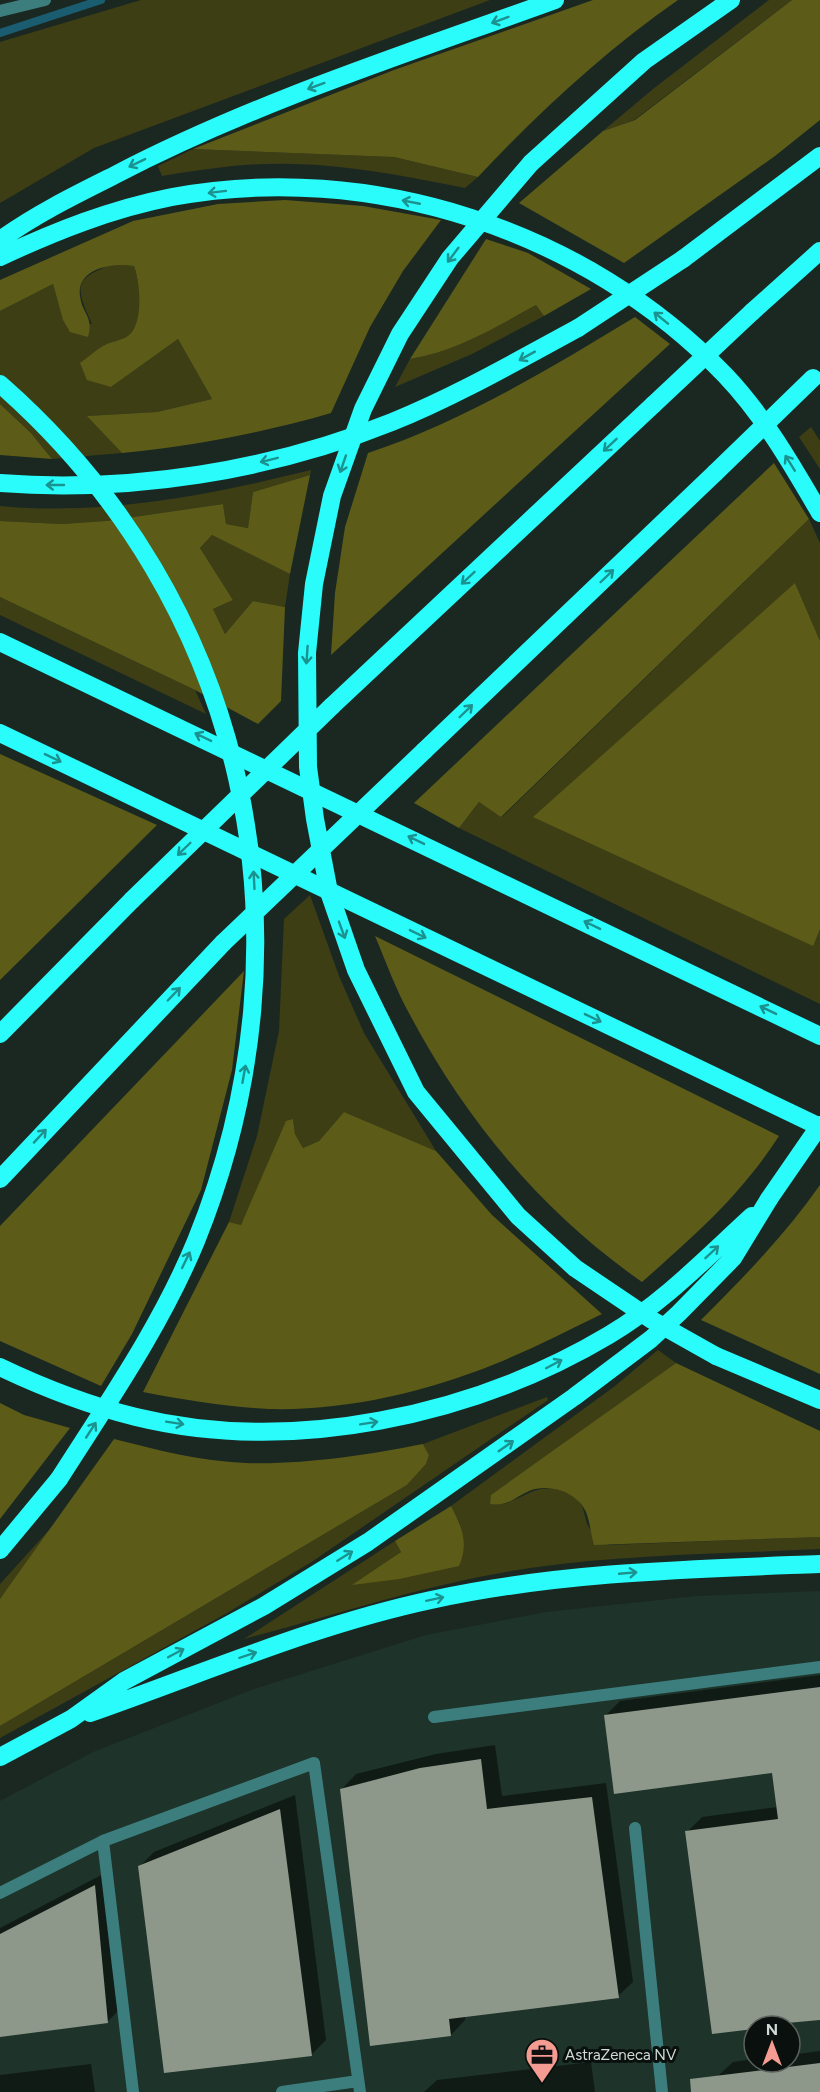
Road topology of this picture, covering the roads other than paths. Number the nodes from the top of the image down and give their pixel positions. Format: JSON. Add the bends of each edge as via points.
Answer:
{"nodes":[{"id":1,"x":45,"y":0,"type":"edge"},
{"id":2,"x":555,"y":0,"type":"edge"},
{"id":3,"x":731,"y":0,"type":"edge"},
{"id":4,"x":0,"y":11,"type":"edge"},
{"id":5,"x":820,"y":156,"type":"edge"},
{"id":6,"x":0,"y":240,"type":"edge"},
{"id":7,"x":820,"y":251,"type":"edge"},
{"id":8,"x":0,"y":256,"type":"edge"},
{"id":9,"x":817,"y":375,"type":"edge"},
{"id":10,"x":0,"y":384,"type":"edge"},
{"id":11,"x":0,"y":483,"type":"edge"},
{"id":12,"x":820,"y":513,"type":"edge"},
{"id":13,"x":0,"y":642,"type":"edge"},
{"id":14,"x":0,"y":733,"type":"edge"},
{"id":15,"x":0,"y":1034,"type":"edge"},
{"id":16,"x":820,"y":1036,"type":"edge"},
{"id":17,"x":820,"y":1126,"type":"edge"},
{"id":18,"x":0,"y":1179,"type":"edge"},
{"id":19,"x":769,"y":1199,"type":"junction"},
{"id":20,"x":0,"y":1367,"type":"edge"},
{"id":21,"x":820,"y":1400,"type":"edge"},
{"id":22,"x":0,"y":1550,"type":"edge"},
{"id":23,"x":820,"y":1564,"type":"edge"},
{"id":24,"x":820,"y":1667,"type":"edge"},
{"id":25,"x":434,"y":1717,"type":"dead end"},
{"id":26,"x":71,"y":1719,"type":"junction"},
{"id":27,"x":0,"y":1757,"type":"edge"},
{"id":28,"x":635,"y":1828,"type":"dead end"},
{"id":29,"x":103,"y":1841,"type":"junction"},
{"id":30,"x":0,"y":1893,"type":"edge"},
{"id":31,"x":359,"y":2087,"type":"edge"},
{"id":32,"x":133,"y":2092,"type":"edge"},
{"id":33,"x":282,"y":2092,"type":"edge"},
{"id":34,"x":662,"y":2092,"type":"edge"}],
"edges":[{"from":1,"to":4,"type":"street"},
{"from":2,"to":6,"type":"highway","one_way":true,"via":[[278,100],[209,129],[27,220]]},
{"from":3,"to":21,"type":"highway","one_way":true,"bridge":true,"via":[[644,61],[531,163],[450,258],[400,334],[363,409],[332,496],[314,584],[307,653],[308,767],[329,892],[357,970],[416,1092],[518,1216],[575,1268],[652,1320],[716,1356]]},
{"from":5,"to":11,"type":"highway","one_way":true,"bridge":true,"via":[[683,259],[578,328],[500,371],[391,422],[267,461],[167,479],[103,485]]},
{"from":7,"to":15,"type":"highway","one_way":true,"bridge":true,"via":[[332,706]]},
{"from":12,"to":8,"type":"highway","one_way":true,"via":[[752,407],[726,376],[650,309],[544,246],[442,208],[326,190],[229,190],[114,211]]},
{"from":18,"to":9,"type":"highway","one_way":true,"bridge":true,"via":[[223,943]]},
{"from":22,"to":10,"type":"highway","one_way":true,"bridge":true,"via":[[59,1479],[127,1374],[195,1243],[222,1169],[237,1110],[254,997],[256,928],[254,869],[244,804],[222,723],[197,653],[168,592],[136,539],[59,442]]},
{"from":16,"to":13,"type":"highway","one_way":true},
{"from":14,"to":17,"type":"highway","one_way":true},
{"from":17,"to":19,"type":"highway","bridge":true},
{"from":20,"to":19,"type":"highway","one_way":true,"via":[[56,1393],[137,1417],[193,1426],[257,1431],[374,1422],[438,1408],[539,1372],[610,1335],[664,1297]]},
{"from":26,"to":19,"type":"highway","one_way":true,"via":[[124,1681],[264,1606],[368,1542],[574,1397],[679,1313],[733,1258]]},
{"from":26,"to":23,"type":"highway","one_way":true,"via":[[228,1661],[430,1600],[536,1581],[611,1574]]},
{"from":24,"to":25,"type":"street"},
{"from":26,"to":27,"type":"highway"},
{"from":28,"to":34,"type":"street"},
{"from":29,"to":30,"type":"street"},
{"from":29,"to":31,"type":"street","via":[[314,1763]]},
{"from":29,"to":32,"type":"street"},
{"from":31,"to":33,"type":"street"}]}
